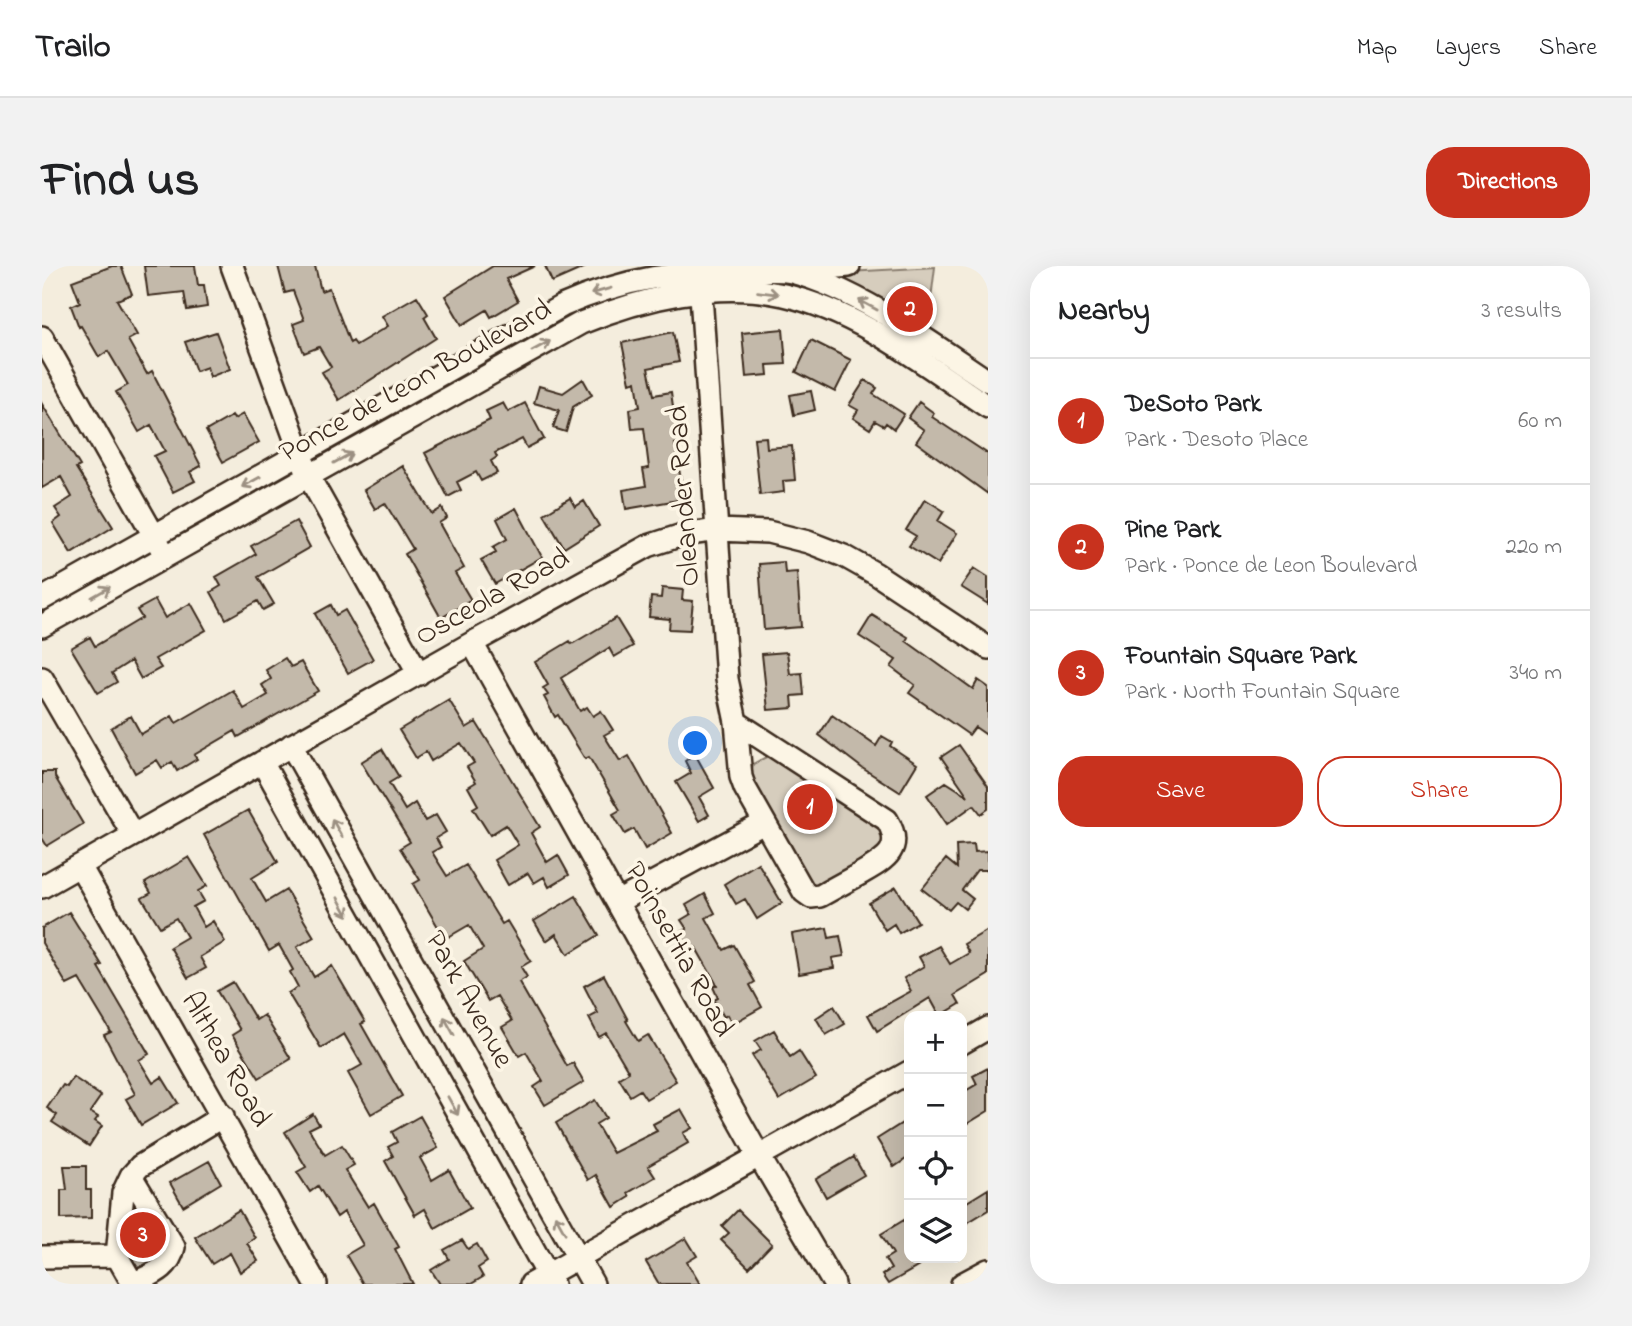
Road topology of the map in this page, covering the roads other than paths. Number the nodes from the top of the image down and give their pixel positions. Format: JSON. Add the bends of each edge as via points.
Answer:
{"nodes":[{"id":1,"x":232,"y":266,"type":"edge"},
{"id":2,"x":849,"y":266,"type":"edge"},
{"id":3,"x":699,"y":268,"type":"edge"},
{"id":4,"x":790,"y":272,"type":"junction"},
{"id":5,"x":700,"y":292,"type":"junction"},
{"id":6,"x":42,"y":337,"type":"edge"},
{"id":7,"x":988,"y":381,"type":"edge"},
{"id":8,"x":988,"y":407,"type":"edge"},
{"id":9,"x":300,"y":454,"type":"junction"},
{"id":10,"x":309,"y":477,"type":"junction"},
{"id":11,"x":718,"y":530,"type":"junction"},
{"id":12,"x":154,"y":537,"type":"junction"},
{"id":13,"x":165,"y":555,"type":"junction"},
{"id":14,"x":42,"y":599,"type":"edge"},
{"id":15,"x":42,"y":626,"type":"edge"},
{"id":16,"x":472,"y":643,"type":"junction"},
{"id":17,"x":988,"y":648,"type":"edge"},
{"id":18,"x":419,"y":674,"type":"junction"},
{"id":19,"x":42,"y":678,"type":"edge"},
{"id":20,"x":736,"y":722,"type":"junction"},
{"id":21,"x":291,"y":746,"type":"junction"},
{"id":22,"x":262,"y":762,"type":"junction"},
{"id":23,"x":764,"y":823,"type":"junction"},
{"id":24,"x":134,"y":835,"type":"junction"},
{"id":25,"x":80,"y":866,"type":"junction"},
{"id":26,"x":42,"y":887,"type":"edge"},
{"id":27,"x":617,"y":902,"type":"junction"},
{"id":28,"x":988,"y":1028,"type":"edge"},
{"id":29,"x":967,"y":1040,"type":"edge"},
{"id":30,"x":905,"y":1074,"type":"edge"},
{"id":31,"x":222,"y":1116,"type":"junction"},
{"id":32,"x":759,"y":1156,"type":"junction"},
{"id":33,"x":131,"y":1176,"type":"junction"},
{"id":34,"x":117,"y":1256,"type":"junction"},
{"id":35,"x":42,"y":1257,"type":"edge"},
{"id":36,"x":579,"y":1257,"type":"junction"},
{"id":37,"x":988,"y":1270,"type":"edge"},
{"id":38,"x":544,"y":1281,"type":"edge"},
{"id":39,"x":133,"y":1284,"type":"edge"},
{"id":40,"x":316,"y":1284,"type":"edge"},
{"id":41,"x":593,"y":1284,"type":"edge"},
{"id":42,"x":834,"y":1284,"type":"edge"},
{"id":43,"x":962,"y":1284,"type":"edge"}],
"edges":[{"from":1,"to":9,"type":"street"},
{"from":2,"to":4,"type":"street"},
{"from":3,"to":4,"type":"street","name":"Ponce de Leon Boulevard"},
{"from":3,"to":5,"type":"street","name":"Oleander Road"},
{"from":3,"to":9,"type":"street","name":"Ponce de Leon Boulevard","one_way":true,"via":[[592,293],[562,306]]},
{"from":7,"to":4,"type":"street","name":"Ponce de Leon Boulevard","one_way":true,"via":[[846,293]]},
{"from":5,"to":8,"type":"street","name":"Ponce de Leon Boulevard","one_way":true,"via":[[748,290],[785,295],[827,310],[897,346]]},
{"from":10,"to":5,"type":"street","name":"Ponce de Leon Boulevard","one_way":true,"via":[[581,323],[614,309]]},
{"from":5,"to":11,"type":"street","name":"Oleander Road"},
{"from":6,"to":12,"type":"street"},
{"from":9,"to":10,"type":"street"},
{"from":9,"to":12,"type":"street","name":"Ponce de Leon Boulevard","one_way":true},
{"from":10,"to":13,"type":"street","name":"Ponce de Leon Boulevard"},
{"from":10,"to":18,"type":"street"},
{"from":11,"to":16,"type":"street","name":"Osceola Road","via":[[648,546]]},
{"from":11,"to":17,"type":"street","name":"Osceola Road","via":[[768,532],[844,556]]},
{"from":11,"to":20,"type":"street","name":"Oleander Road","via":[[727,678]]},
{"from":12,"to":13,"type":"street"},
{"from":12,"to":14,"type":"street","name":"Ponce de Leon Boulevard"},
{"from":15,"to":13,"type":"street","name":"Ponce de Leon Boulevard","one_way":true},
{"from":16,"to":18,"type":"street","name":"Osceola Road"},
{"from":16,"to":27,"type":"street","name":"Poinsettia Road"},
{"from":18,"to":21,"type":"street","name":"Osceola Road"},
{"from":19,"to":24,"type":"street"},
{"from":20,"to":23,"type":"street","name":"Oleander Road","via":[[741,777]]},
{"from":20,"to":23,"type":"street","name":"Oleander Road","via":[[876,811],[887,820],[895,842],[884,860],[811,897]]},
{"from":21,"to":22,"type":"street","name":"Osceola Road"},
{"from":36,"to":21,"type":"street","name":"Park Avenue","one_way":true},
{"from":22,"to":24,"type":"street","name":"Osceola Road"},
{"from":22,"to":38,"type":"street","one_way":true},
{"from":23,"to":27,"type":"street"},
{"from":24,"to":25,"type":"street","name":"Osceola Road"},
{"from":25,"to":26,"type":"street","name":"Osceola Road"},
{"from":25,"to":31,"type":"street","name":"Althea Road"},
{"from":27,"to":32,"type":"street","name":"Poinsettia Road"},
{"from":28,"to":29,"type":"street"},
{"from":30,"to":32,"type":"street"},
{"from":31,"to":33,"type":"street"},
{"from":31,"to":40,"type":"street","name":"Althea Road"},
{"from":32,"to":36,"type":"street"},
{"from":32,"to":42,"type":"street","name":"Poinsettia Road"},
{"from":33,"to":34,"type":"street","via":[[123,1193]]},
{"from":33,"to":39,"type":"street","via":[[174,1247],[163,1268]]},
{"from":34,"to":35,"type":"street"},
{"from":34,"to":39,"type":"street"},
{"from":36,"to":38,"type":"street"},
{"from":36,"to":41,"type":"street","name":"Park Avenue"},
{"from":37,"to":43,"type":"street"}]}
